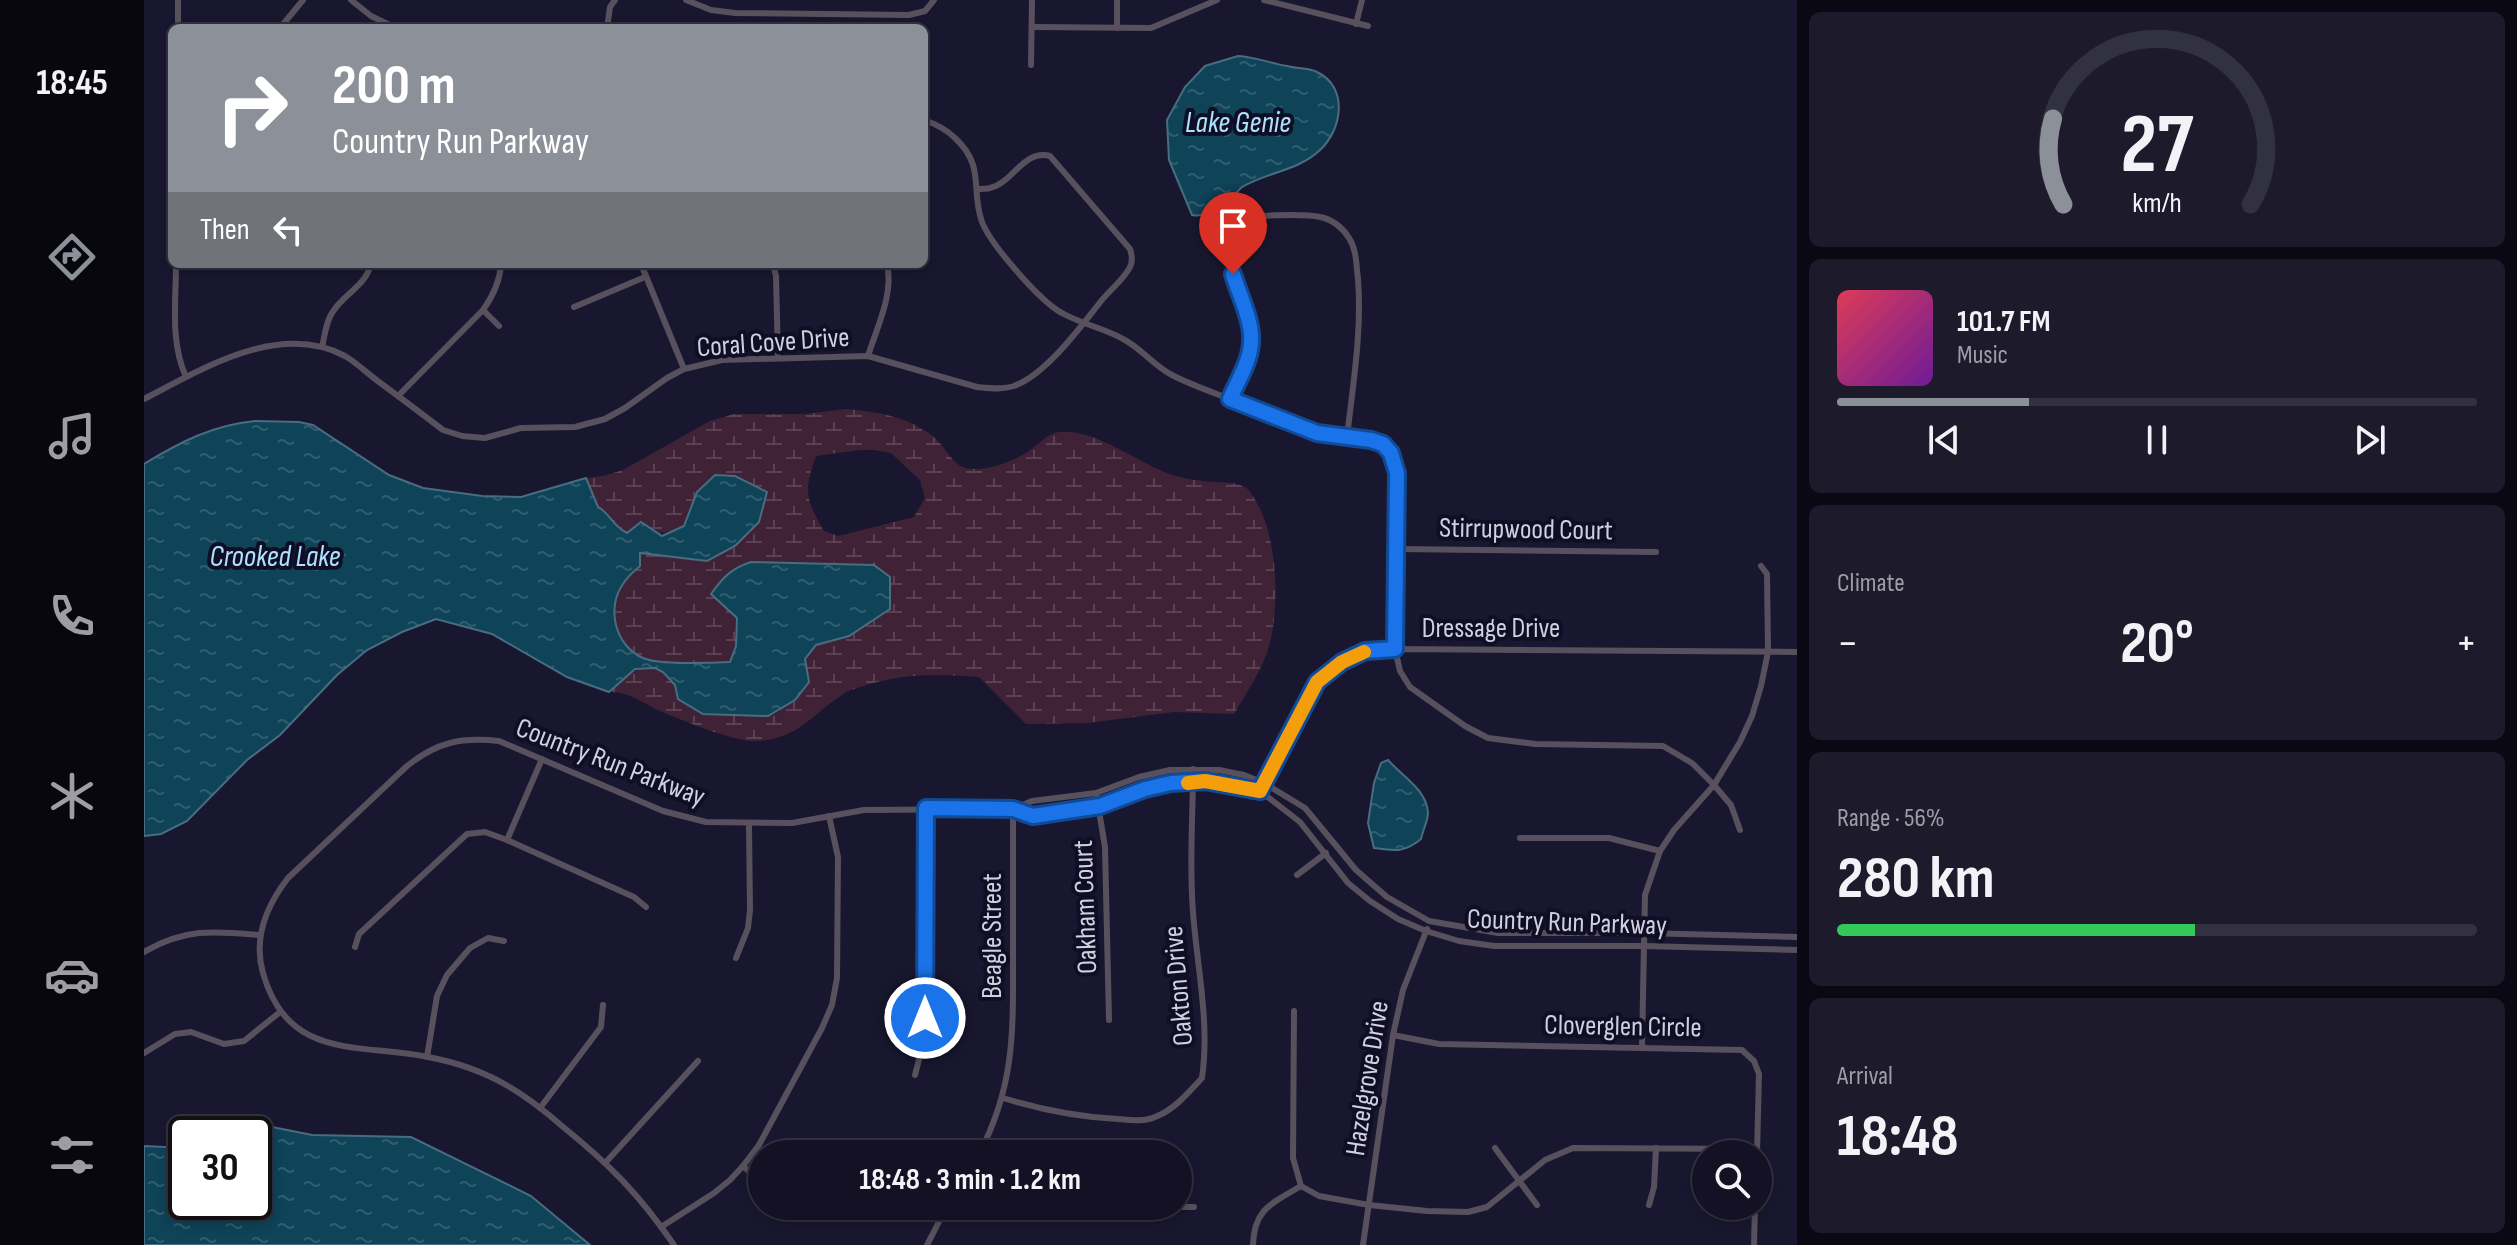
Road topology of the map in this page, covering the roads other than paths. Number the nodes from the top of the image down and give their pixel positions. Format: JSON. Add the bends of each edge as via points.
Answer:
{"nodes":[{"id":1,"x":178,"y":0,"type":"edge"},
{"id":2,"x":303,"y":0,"type":"edge"},
{"id":3,"x":351,"y":0,"type":"edge"},
{"id":4,"x":615,"y":0,"type":"edge"},
{"id":5,"x":686,"y":0,"type":"edge"},
{"id":6,"x":934,"y":0,"type":"edge"},
{"id":7,"x":1032,"y":0,"type":"edge"},
{"id":8,"x":1117,"y":0,"type":"edge"},
{"id":9,"x":1213,"y":0,"type":"edge"},
{"id":10,"x":1264,"y":0,"type":"edge"},
{"id":11,"x":1362,"y":0,"type":"edge"},
{"id":12,"x":1273,"y":1,"type":"edge"},
{"id":13,"x":178,"y":24,"type":"edge"},
{"id":14,"x":283,"y":24,"type":"edge"},
{"id":15,"x":388,"y":24,"type":"edge"},
{"id":16,"x":608,"y":24,"type":"edge"},
{"id":17,"x":1356,"y":24,"type":"junction"},
{"id":18,"x":1368,"y":26,"type":"dead end"},
{"id":19,"x":1032,"y":27,"type":"junction"},
{"id":20,"x":1117,"y":28,"type":"junction"},
{"id":21,"x":1031,"y":65,"type":"dead end"},
{"id":22,"x":928,"y":121,"type":"edge"},
{"id":23,"x":977,"y":189,"type":"junction"},
{"id":24,"x":176,"y":268,"type":"edge"},
{"id":25,"x":370,"y":268,"type":"edge"},
{"id":26,"x":500,"y":268,"type":"edge"},
{"id":27,"x":642,"y":268,"type":"edge"},
{"id":28,"x":774,"y":268,"type":"edge"},
{"id":29,"x":888,"y":268,"type":"edge"},
{"id":30,"x":645,"y":277,"type":"junction"},
{"id":31,"x":574,"y":307,"type":"dead end"},
{"id":32,"x":483,"y":310,"type":"junction"},
{"id":33,"x":1085,"y":324,"type":"junction"},
{"id":34,"x":499,"y":326,"type":"dead end"},
{"id":35,"x":322,"y":347,"type":"junction"},
{"id":36,"x":868,"y":356,"type":"junction"},
{"id":37,"x":778,"y":358,"type":"junction"},
{"id":38,"x":684,"y":369,"type":"junction"},
{"id":39,"x":186,"y":377,"type":"junction"},
{"id":40,"x":398,"y":396,"type":"junction"},
{"id":41,"x":144,"y":399,"type":"edge"},
{"id":42,"x":1230,"y":399,"type":"junction"},
{"id":43,"x":1347,"y":437,"type":"junction"},
{"id":44,"x":1396,"y":549,"type":"junction"},
{"id":45,"x":1656,"y":552,"type":"dead end"},
{"id":46,"x":1761,"y":566,"type":"dead end"},
{"id":47,"x":1395,"y":649,"type":"junction"},
{"id":48,"x":1768,"y":652,"type":"junction"},
{"id":49,"x":1797,"y":652,"type":"edge"},
{"id":50,"x":542,"y":759,"type":"junction"},
{"id":51,"x":1193,"y":769,"type":"junction"},
{"id":52,"x":1193,"y":783,"type":"junction"},
{"id":53,"x":1264,"y":783,"type":"junction"},
{"id":54,"x":1714,"y":785,"type":"junction"},
{"id":55,"x":1260,"y":791,"type":"junction"},
{"id":56,"x":1096,"y":793,"type":"junction"},
{"id":57,"x":1100,"y":806,"type":"junction"},
{"id":58,"x":926,"y":808,"type":"junction"},
{"id":59,"x":1013,"y":809,"type":"junction"},
{"id":60,"x":829,"y":816,"type":"junction"},
{"id":61,"x":749,"y":824,"type":"junction"},
{"id":62,"x":1740,"y":830,"type":"dead end"},
{"id":63,"x":1520,"y":838,"type":"dead end"},
{"id":64,"x":507,"y":840,"type":"junction"},
{"id":65,"x":1335,"y":846,"type":"junction"},
{"id":66,"x":1660,"y":851,"type":"junction"},
{"id":67,"x":1326,"y":853,"type":"junction"},
{"id":68,"x":1297,"y":875,"type":"dead end"},
{"id":69,"x":646,"y":907,"type":"dead end"},
{"id":70,"x":1429,"y":921,"type":"junction"},
{"id":71,"x":1426,"y":931,"type":"junction"},
{"id":72,"x":1643,"y":933,"type":"junction"},
{"id":73,"x":260,"y":935,"type":"junction"},
{"id":74,"x":1797,"y":937,"type":"edge"},
{"id":75,"x":504,"y":941,"type":"dead end"},
{"id":76,"x":1643,"y":946,"type":"junction"},
{"id":77,"x":355,"y":947,"type":"dead end"},
{"id":78,"x":1797,"y":950,"type":"edge"},
{"id":79,"x":144,"y":952,"type":"edge"},
{"id":80,"x":736,"y":958,"type":"dead end"},
{"id":81,"x":603,"y":1005,"type":"dead end"},
{"id":82,"x":1294,"y":1011,"type":"dead end"},
{"id":83,"x":280,"y":1012,"type":"junction"},
{"id":84,"x":1109,"y":1020,"type":"dead end"},
{"id":85,"x":1393,"y":1035,"type":"junction"},
{"id":86,"x":1642,"y":1047,"type":"junction"},
{"id":87,"x":144,"y":1053,"type":"edge"},
{"id":88,"x":427,"y":1057,"type":"junction"},
{"id":89,"x":698,"y":1061,"type":"dead end"},
{"id":90,"x":915,"y":1075,"type":"dead end"},
{"id":91,"x":1003,"y":1098,"type":"junction"},
{"id":92,"x":540,"y":1108,"type":"junction"},
{"id":93,"x":987,"y":1140,"type":"edge"},
{"id":94,"x":1757,"y":1140,"type":"edge"},
{"id":95,"x":1495,"y":1148,"type":"dead end"},
{"id":96,"x":1656,"y":1148,"type":"junction"},
{"id":97,"x":1692,"y":1149,"type":"edge"},
{"id":98,"x":606,"y":1162,"type":"junction"},
{"id":99,"x":743,"y":1166,"type":"junction"},
{"id":100,"x":748,"y":1170,"type":"edge"},
{"id":101,"x":1519,"y":1180,"type":"junction"},
{"id":102,"x":1301,"y":1186,"type":"junction"},
{"id":103,"x":1369,"y":1205,"type":"junction"},
{"id":104,"x":1537,"y":1205,"type":"dead end"},
{"id":105,"x":1649,"y":1205,"type":"dead end"},
{"id":106,"x":940,"y":1220,"type":"edge"},
{"id":107,"x":1755,"y":1220,"type":"edge"},
{"id":108,"x":661,"y":1227,"type":"junction"},
{"id":109,"x":674,"y":1245,"type":"edge"},
{"id":110,"x":927,"y":1245,"type":"edge"},
{"id":111,"x":1253,"y":1245,"type":"edge"},
{"id":112,"x":1363,"y":1245,"type":"edge"},
{"id":113,"x":1754,"y":1245,"type":"edge"}],
"edges":[{"from":1,"to":13,"type":"street"},
{"from":2,"to":14,"type":"street"},
{"from":3,"to":15,"type":"street"},
{"from":4,"to":16,"type":"street"},
{"from":5,"to":6,"type":"street","via":[[735,13],[909,15],[925,11]]},
{"from":7,"to":19,"type":"street"},
{"from":8,"to":20,"type":"street"},
{"from":9,"to":20,"type":"street","via":[[1162,25]]},
{"from":10,"to":12,"type":"street"},
{"from":11,"to":17,"type":"street"},
{"from":12,"to":17,"type":"street"},
{"from":17,"to":18,"type":"street"},
{"from":19,"to":20,"type":"street"},
{"from":19,"to":21,"type":"street"},
{"from":22,"to":23,"type":"street","via":[[968,150]]},
{"from":23,"to":33,"type":"street","via":[[989,237],[1045,301]]},
{"from":23,"to":33,"type":"street","name":"Coral Cove Drive","via":[[992,188],[1033,155],[1050,156],[1130,249],[1131,266]]},
{"from":24,"to":39,"type":"street","via":[[175,342]]},
{"from":25,"to":35,"type":"street","via":[[335,309]]},
{"from":26,"to":32,"type":"street","via":[[493,296]]},
{"from":27,"to":30,"type":"street"},
{"from":28,"to":37,"type":"street"},
{"from":29,"to":36,"type":"street","via":[[888,294]]},
{"from":30,"to":31,"type":"street"},
{"from":30,"to":38,"type":"street"},
{"from":32,"to":34,"type":"street"},
{"from":32,"to":40,"type":"street"},
{"from":33,"to":36,"type":"street","name":"Coral Cove Drive","via":[[1031,376],[996,389]]},
{"from":33,"to":42,"type":"street","via":[[1127,341],[1171,375]]},
{"from":35,"to":39,"type":"street","name":"Coral Cove Drive","via":[[265,347]]},
{"from":35,"to":40,"type":"street","name":"Coral Cove Drive","via":[[345,357]]},
{"from":36,"to":37,"type":"street","name":"Coral Cove Drive"},
{"from":37,"to":38,"type":"street","name":"Coral Cove Drive","via":[[722,360]]},
{"from":38,"to":40,"type":"street","name":"Coral Cove Drive","via":[[605,419],[575,427],[521,428],[485,438],[443,430]]},
{"from":39,"to":41,"type":"street","name":"Coral Cove Drive"},
{"from":42,"to":43,"type":"street","via":[[1317,433]]},
{"from":42,"to":43,"type":"street","via":[[1251,343],[1224,246],[1228,226],[1253,216],[1319,216],[1341,228],[1355,253],[1361,314]]},
{"from":43,"to":44,"type":"street","via":[[1383,444],[1391,453],[1397,473]]},
{"from":44,"to":45,"type":"street","name":"Stirrupwood Court"},
{"from":44,"to":47,"type":"street"},
{"from":46,"to":48,"type":"street","via":[[1767,574]]},
{"from":47,"to":48,"type":"street","name":"Dressage Drive"},
{"from":47,"to":53,"type":"street","name":"Dressage Drive","via":[[1365,651],[1317,682]]},
{"from":47,"to":54,"type":"street","via":[[1410,687],[1488,738],[1663,746],[1692,763]]},
{"from":48,"to":49,"type":"street","name":"Dressage Drive"},
{"from":48,"to":54,"type":"street","via":[[1752,716]]},
{"from":50,"to":61,"type":"street","name":"Country Run Parkway","via":[[663,811],[706,822]]},
{"from":50,"to":64,"type":"street"},
{"from":50,"to":73,"type":"street","name":"Country Run Parkway","via":[[499,741],[475,738],[425,752],[288,878],[272,899]]},
{"from":51,"to":52,"type":"street","name":"Oakton Drive"},
{"from":51,"to":53,"type":"street","name":"Country Run Parkway","via":[[1219,770]]},
{"from":51,"to":56,"type":"street","name":"Country Run Parkway","via":[[1139,777]]},
{"from":52,"to":55,"type":"street","name":"Country Run Parkway"},
{"from":52,"to":57,"type":"street","name":"Country Run Parkway","via":[[1145,789]]},
{"from":52,"to":91,"type":"street","name":"Oakton Drive","via":[[1191,876],[1202,987],[1202,1078],[1172,1108],[1152,1119],[1079,1117]]},
{"from":53,"to":55,"type":"street","name":"Dressage Drive"},
{"from":53,"to":65,"type":"street","name":"Country Run Parkway","via":[[1305,808]]},
{"from":54,"to":62,"type":"street","via":[[1731,805]]},
{"from":54,"to":66,"type":"street"},
{"from":55,"to":67,"type":"street","name":"Country Run Parkway","via":[[1300,822]]},
{"from":56,"to":57,"type":"street","name":"Oakham Court"},
{"from":56,"to":59,"type":"street","name":"Country Run Parkway","via":[[1032,801]]},
{"from":57,"to":59,"type":"street","name":"Country Run Parkway","via":[[1033,816]]},
{"from":57,"to":84,"type":"street","name":"Oakham Court"},
{"from":58,"to":59,"type":"street","name":"Country Run Parkway"},
{"from":58,"to":60,"type":"street","name":"Country Run Parkway"},
{"from":58,"to":90,"type":"street","via":[[925,1018]]},
{"from":59,"to":91,"type":"street","name":"Beagle Street","via":[[1013,1029]]},
{"from":60,"to":61,"type":"street","name":"Country Run Parkway"},
{"from":60,"to":99,"type":"street","via":[[838,857],[832,1005]]},
{"from":61,"to":80,"type":"street","via":[[750,910]]},
{"from":63,"to":66,"type":"street","via":[[1609,838]]},
{"from":64,"to":69,"type":"street"},
{"from":64,"to":77,"type":"street","via":[[485,832],[467,834],[359,934]]},
{"from":65,"to":67,"type":"street"},
{"from":65,"to":70,"type":"street","name":"Country Run Parkway","via":[[1387,897]]},
{"from":66,"to":72,"type":"street","via":[[1645,895]]},
{"from":67,"to":68,"type":"street"},
{"from":67,"to":71,"type":"street","name":"Country Run Parkway","via":[[1348,883],[1370,901]]},
{"from":70,"to":71,"type":"street","name":"Hazelgrove Drive"},
{"from":70,"to":72,"type":"street","name":"Country Run Parkway","via":[[1498,933]]},
{"from":71,"to":76,"type":"street","name":"Country Run Parkway","via":[[1494,946]]},
{"from":71,"to":85,"type":"street","name":"Hazelgrove Drive","via":[[1403,990]]},
{"from":72,"to":74,"type":"street","name":"Country Run Parkway"},
{"from":72,"to":76,"type":"street"},
{"from":73,"to":79,"type":"street","via":[[188,933]]},
{"from":73,"to":83,"type":"street","name":"Country Run Parkway","via":[[260,965]]},
{"from":75,"to":88,"type":"street","via":[[488,938],[470,948],[447,975],[437,996]]},
{"from":76,"to":78,"type":"street","name":"Country Run Parkway"},
{"from":76,"to":86,"type":"street"},
{"from":81,"to":92,"type":"street","via":[[601,1027]]},
{"from":82,"to":102,"type":"street","via":[[1293,1158]]},
{"from":83,"to":87,"type":"street","via":[[244,1041],[224,1044],[191,1032],[175,1034]]},
{"from":83,"to":88,"type":"street","name":"Country Run Parkway","via":[[303,1032],[333,1045]]},
{"from":85,"to":86,"type":"street","name":"Cloverglen Circle","via":[[1439,1044]]},
{"from":85,"to":103,"type":"street","name":"Hazelgrove Drive"},
{"from":86,"to":94,"type":"street","name":"Cloverglen Circle","via":[[1742,1050],[1759,1074]]},
{"from":88,"to":92,"type":"street","name":"Country Run Parkway","via":[[485,1075]]},
{"from":89,"to":98,"type":"street"},
{"from":91,"to":93,"type":"street","name":"Beagle Street"},
{"from":92,"to":98,"type":"street","name":"Country Run Parkway"},
{"from":95,"to":101,"type":"street"},
{"from":96,"to":97,"type":"street"},
{"from":96,"to":101,"type":"street","via":[[1573,1148]]},
{"from":96,"to":105,"type":"street"},
{"from":98,"to":108,"type":"street","name":"Country Run Parkway"},
{"from":99,"to":100,"type":"street"},
{"from":99,"to":108,"type":"street","via":[[714,1193]]},
{"from":101,"to":103,"type":"street","via":[[1487,1207],[1468,1212]]},
{"from":101,"to":104,"type":"street"},
{"from":102,"to":103,"type":"street","via":[[1319,1196]]},
{"from":102,"to":111,"type":"street","via":[[1265,1207]]},
{"from":103,"to":112,"type":"street","name":"Hazelgrove Drive"},
{"from":106,"to":110,"type":"street"},
{"from":107,"to":113,"type":"street"},
{"from":108,"to":109,"type":"street","name":"Country Run Parkway"}]}
